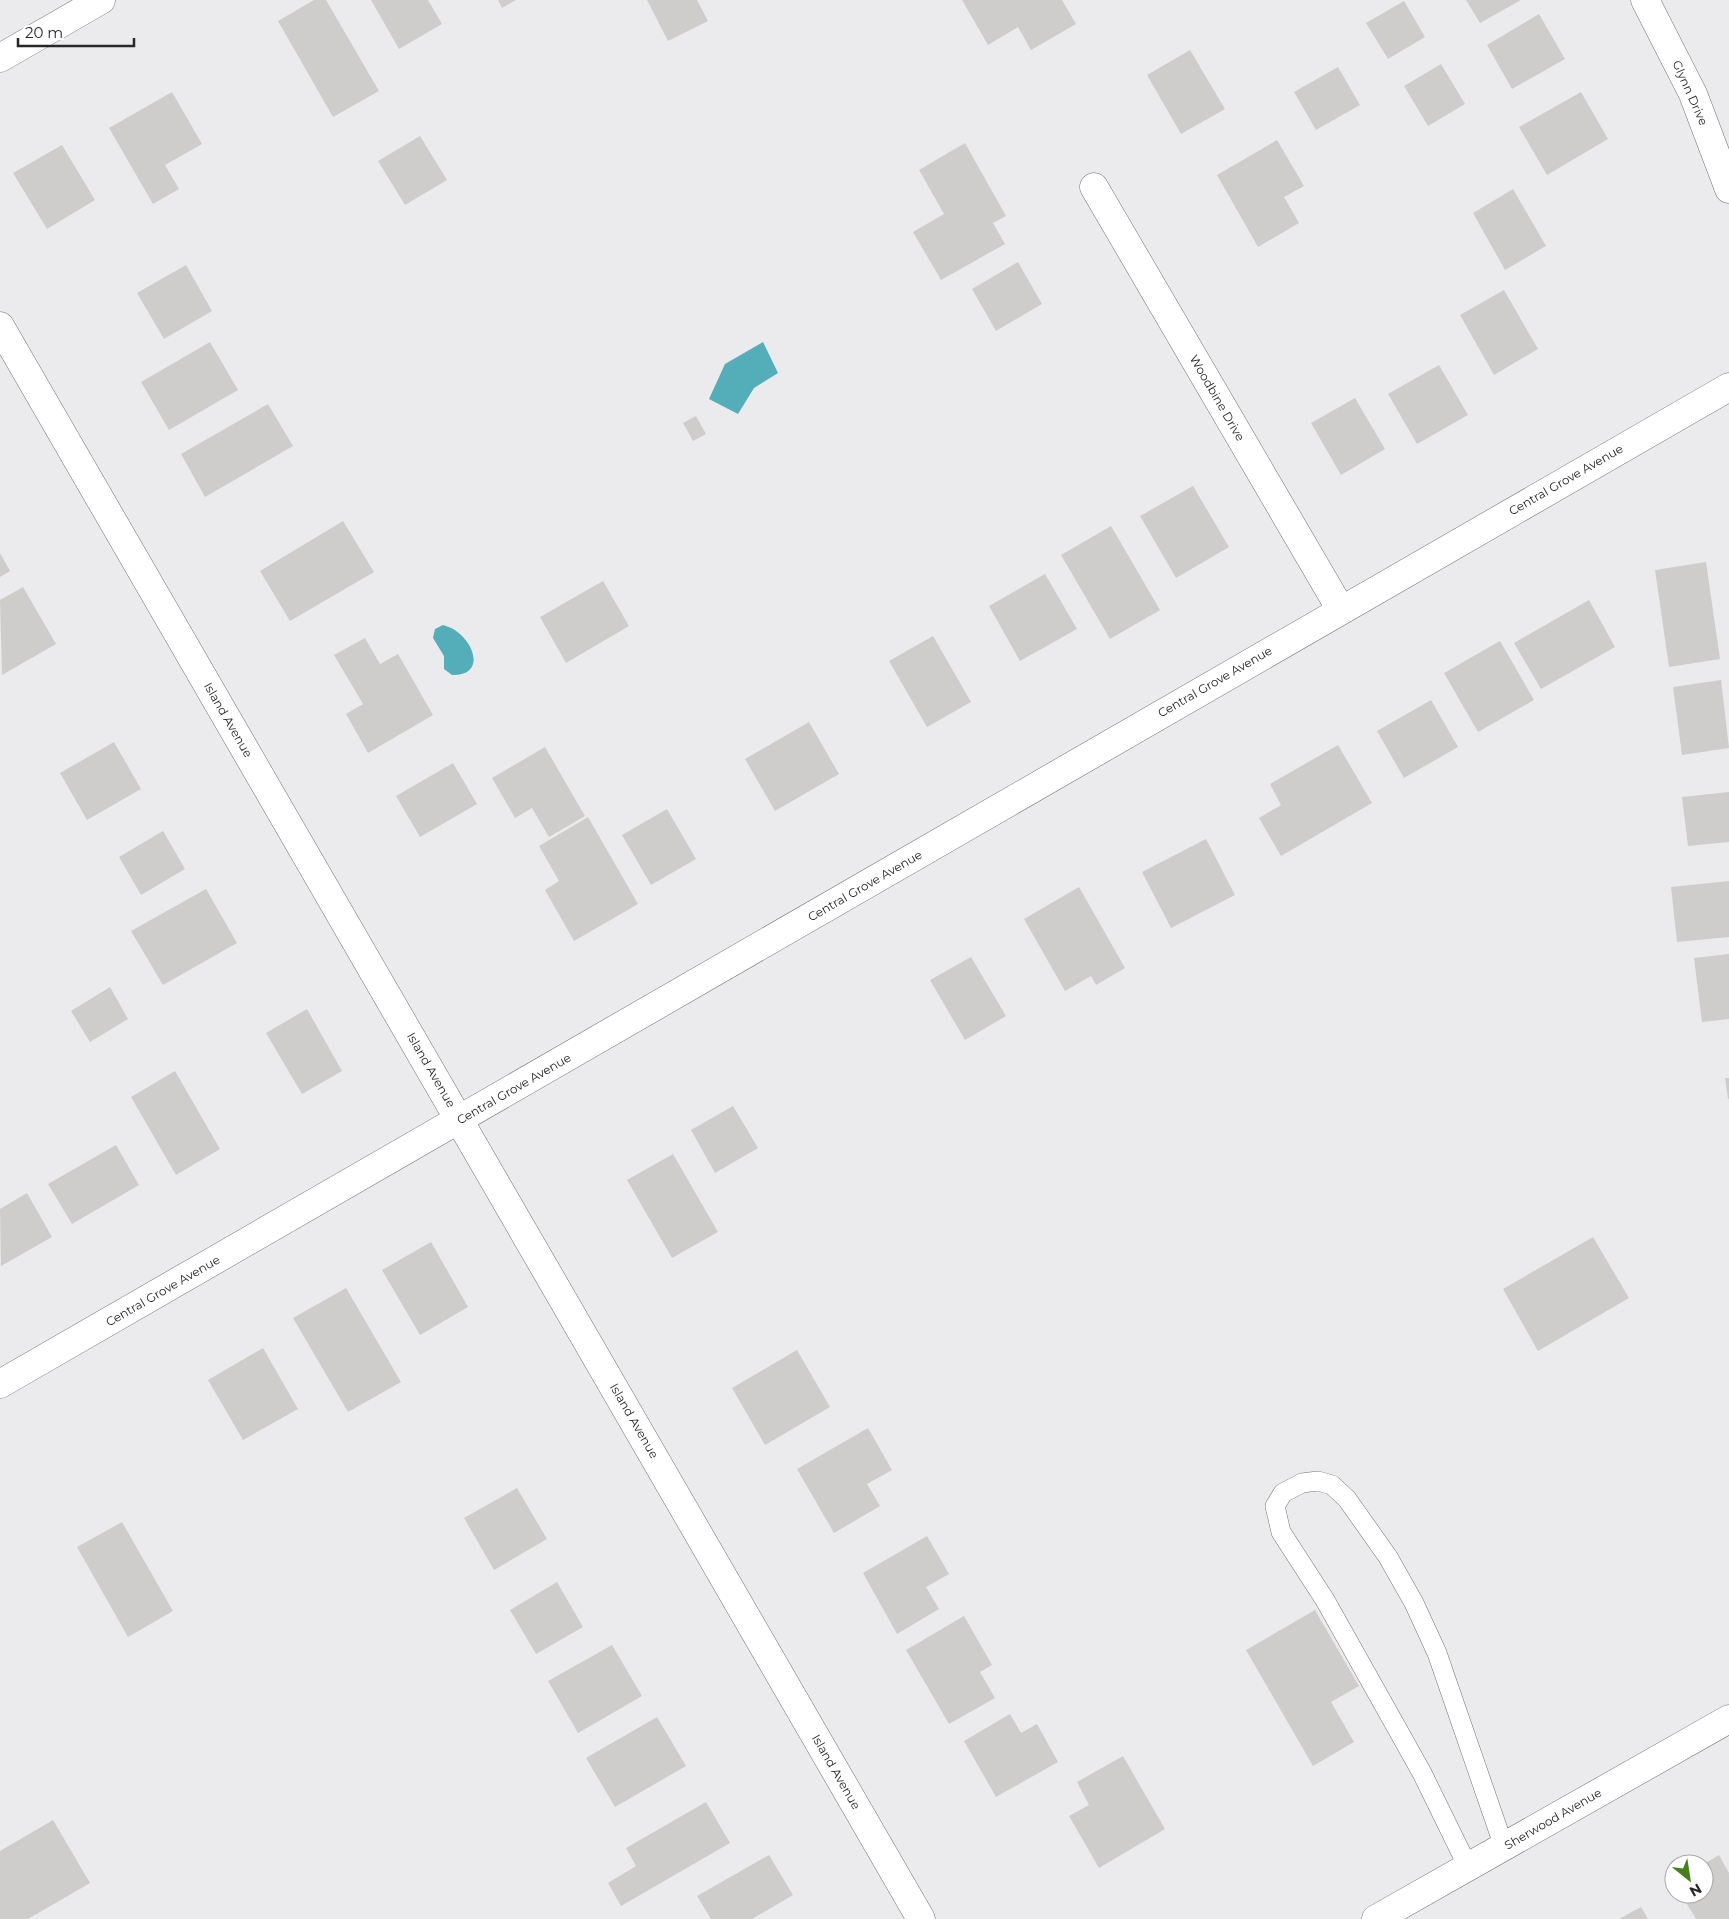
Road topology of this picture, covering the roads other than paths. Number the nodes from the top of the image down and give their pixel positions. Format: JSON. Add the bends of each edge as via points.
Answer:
{"nodes":[{"id":1,"x":101,"y":0,"type":"edge"},
{"id":2,"x":1645,"y":0,"type":"edge"},
{"id":3,"x":0,"y":58,"type":"edge"},
{"id":4,"x":1094,"y":187,"type":"dead end"},
{"id":5,"x":1729,"y":189,"type":"edge"},
{"id":6,"x":0,"y":326,"type":"edge"},
{"id":7,"x":1729,"y":387,"type":"edge"},
{"id":8,"x":1340,"y":610,"type":"junction"},
{"id":9,"x":460,"y":1120,"type":"junction"},
{"id":10,"x":0,"y":1384,"type":"edge"},
{"id":11,"x":1729,"y":1719,"type":"edge"},
{"id":12,"x":1504,"y":1847,"type":"junction"},
{"id":13,"x":1468,"y":1867,"type":"junction"},
{"id":14,"x":921,"y":1919,"type":"edge"},
{"id":15,"x":1376,"y":1919,"type":"edge"}],
"edges":[{"from":1,"to":3,"type":"street"},
{"from":2,"to":5,"type":"street","name":"Glynn Drive","via":[[1693,94]]},
{"from":4,"to":8,"type":"street","name":"Woodbine Drive"},
{"from":6,"to":9,"type":"street","name":"Island Avenue"},
{"from":7,"to":8,"type":"street","name":"Central Grove Avenue"},
{"from":8,"to":9,"type":"street","name":"Central Grove Avenue"},
{"from":9,"to":10,"type":"street","name":"Central Grove Avenue"},
{"from":9,"to":14,"type":"street","name":"Island Avenue"},
{"from":11,"to":12,"type":"street","name":"Sherwood Avenue"},
{"from":12,"to":13,"type":"street","name":"Sherwood Avenue"},
{"from":12,"to":13,"type":"lane","via":[[1437,1653],[1414,1602],[1388,1557],[1347,1499],[1332,1485],[1318,1481],[1302,1483],[1283,1493],[1275,1506],[1281,1532],[1325,1600],[1422,1773]]},
{"from":13,"to":15,"type":"street","name":"Sherwood Avenue"}]}
